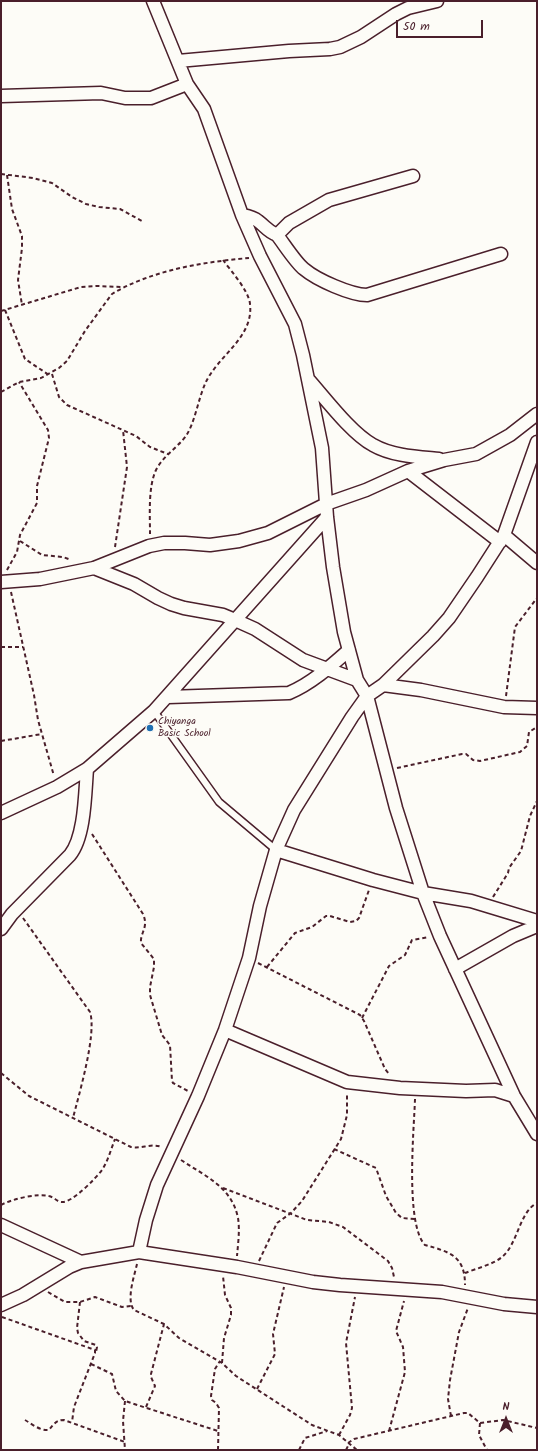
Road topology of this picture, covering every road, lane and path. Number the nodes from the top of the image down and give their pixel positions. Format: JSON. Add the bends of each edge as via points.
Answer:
{"nodes":[{"id":1,"x":153,"y":1,"type":"edge"},
{"id":2,"x":437,"y":1,"type":"edge"},
{"id":3,"x":178,"y":61,"type":"junction"},
{"id":4,"x":187,"y":84,"type":"junction"},
{"id":5,"x":1,"y":96,"type":"edge"},
{"id":6,"x":1,"y":174,"type":"edge"},
{"id":7,"x":6,"y":175,"type":"junction"},
{"id":8,"x":412,"y":176,"type":"dead end"},
{"id":9,"x":242,"y":215,"type":"junction"},
{"id":10,"x":142,"y":221,"type":"dead end"},
{"id":11,"x":277,"y":235,"type":"junction"},
{"id":12,"x":501,"y":254,"type":"dead end"},
{"id":13,"x":260,"y":256,"type":"junction"},
{"id":14,"x":223,"y":260,"type":"junction"},
{"id":15,"x":123,"y":288,"type":"junction"},
{"id":16,"x":22,"y":305,"type":"junction"},
{"id":17,"x":5,"y":310,"type":"junction"},
{"id":18,"x":1,"y":311,"type":"edge"},
{"id":19,"x":50,"y":374,"type":"junction"},
{"id":20,"x":308,"y":379,"type":"junction"},
{"id":21,"x":19,"y":382,"type":"junction"},
{"id":22,"x":1,"y":392,"type":"edge"},
{"id":23,"x":537,"y":414,"type":"edge"},
{"id":24,"x":123,"y":430,"type":"junction"},
{"id":25,"x":537,"y":442,"type":"edge"},
{"id":26,"x":168,"y":454,"type":"junction"},
{"id":27,"x":444,"y":460,"type":"junction"},
{"id":28,"x":408,"y":471,"type":"junction"},
{"id":29,"x":326,"y":504,"type":"junction"},
{"id":30,"x":327,"y":517,"type":"junction"},
{"id":31,"x":502,"y":539,"type":"junction"},
{"id":32,"x":19,"y":541,"type":"junction"},
{"id":33,"x":149,"y":546,"type":"junction"},
{"id":34,"x":115,"y":560,"type":"junction"},
{"id":35,"x":73,"y":561,"type":"dead end"},
{"id":36,"x":537,"y":563,"type":"edge"},
{"id":37,"x":94,"y":568,"type":"junction"},
{"id":38,"x":5,"y":580,"type":"edge"},
{"id":39,"x":537,"y":598,"type":"edge"},
{"id":40,"x":235,"y":620,"type":"junction"},
{"id":41,"x":1,"y":647,"type":"edge"},
{"id":42,"x":23,"y":647,"type":"junction"},
{"id":43,"x":349,"y":650,"type":"junction"},
{"id":44,"x":327,"y":669,"type":"junction"},
{"id":45,"x":357,"y":680,"type":"junction"},
{"id":46,"x":384,"y":685,"type":"junction"},
{"id":47,"x":367,"y":696,"type":"junction"},
{"id":48,"x":168,"y":697,"type":"junction"},
{"id":49,"x":504,"y":707,"type":"junction"},
{"id":50,"x":537,"y":708,"type":"edge"},
{"id":51,"x":154,"y":711,"type":"junction"},
{"id":52,"x":537,"y":726,"type":"edge"},
{"id":53,"x":42,"y":734,"type":"junction"},
{"id":54,"x":1,"y":740,"type":"edge"},
{"id":55,"x":87,"y":769,"type":"junction"},
{"id":56,"x":386,"y":771,"type":"junction"},
{"id":57,"x":57,"y":787,"type":"junction"},
{"id":58,"x":537,"y":801,"type":"edge"},
{"id":59,"x":1,"y":813,"type":"edge"},
{"id":60,"x":82,"y":820,"type":"junction"},
{"id":61,"x":276,"y":850,"type":"junction"},
{"id":62,"x":373,"y":880,"type":"junction"},
{"id":63,"x":423,"y":893,"type":"junction"},
{"id":64,"x":490,"y":906,"type":"junction"},
{"id":65,"x":17,"y":909,"type":"junction"},
{"id":66,"x":537,"y":921,"type":"edge"},
{"id":67,"x":537,"y":926,"type":"edge"},
{"id":68,"x":1,"y":929,"type":"edge"},
{"id":69,"x":440,"y":936,"type":"junction"},
{"id":70,"x":249,"y":958,"type":"junction"},
{"id":71,"x":267,"y":967,"type":"junction"},
{"id":72,"x":455,"y":969,"type":"junction"},
{"id":73,"x":362,"y":1018,"type":"junction"},
{"id":74,"x":225,"y":1030,"type":"junction"},
{"id":75,"x":1,"y":1073,"type":"edge"},
{"id":76,"x":348,"y":1082,"type":"junction"},
{"id":77,"x":400,"y":1088,"type":"junction"},
{"id":78,"x":416,"y":1089,"type":"junction"},
{"id":79,"x":198,"y":1096,"type":"junction"},
{"id":80,"x":514,"y":1096,"type":"junction"},
{"id":81,"x":73,"y":1118,"type":"junction"},
{"id":82,"x":537,"y":1134,"type":"edge"},
{"id":83,"x":115,"y":1139,"type":"junction"},
{"id":84,"x":334,"y":1150,"type":"junction"},
{"id":85,"x":172,"y":1153,"type":"junction"},
{"id":86,"x":223,"y":1188,"type":"junction"},
{"id":87,"x":537,"y":1203,"type":"edge"},
{"id":88,"x":1,"y":1205,"type":"edge"},
{"id":89,"x":291,"y":1213,"type":"junction"},
{"id":90,"x":415,"y":1219,"type":"junction"},
{"id":91,"x":1,"y":1226,"type":"edge"},
{"id":92,"x":139,"y":1252,"type":"junction"},
{"id":93,"x":81,"y":1262,"type":"junction"},
{"id":94,"x":224,"y":1265,"type":"junction"},
{"id":95,"x":237,"y":1267,"type":"junction"},
{"id":96,"x":255,"y":1270,"type":"junction"},
{"id":97,"x":465,"y":1273,"type":"junction"},
{"id":98,"x":287,"y":1276,"type":"junction"},
{"id":99,"x":37,"y":1286,"type":"junction"},
{"id":100,"x":357,"y":1286,"type":"junction"},
{"id":101,"x":402,"y":1288,"type":"junction"},
{"id":102,"x":469,"y":1296,"type":"junction"},
{"id":103,"x":80,"y":1302,"type":"junction"},
{"id":104,"x":1,"y":1304,"type":"edge"},
{"id":105,"x":131,"y":1306,"type":"junction"},
{"id":106,"x":537,"y":1307,"type":"edge"},
{"id":107,"x":1,"y":1317,"type":"edge"},
{"id":108,"x":164,"y":1324,"type":"junction"},
{"id":109,"x":95,"y":1353,"type":"junction"},
{"id":110,"x":221,"y":1362,"type":"junction"},
{"id":111,"x":91,"y":1364,"type":"junction"},
{"id":112,"x":257,"y":1390,"type":"junction"},
{"id":113,"x":124,"y":1400,"type":"junction"},
{"id":114,"x":146,"y":1407,"type":"junction"},
{"id":115,"x":451,"y":1416,"type":"junction"},
{"id":116,"x":24,"y":1420,"type":"dead end"},
{"id":117,"x":72,"y":1422,"type":"junction"},
{"id":118,"x":480,"y":1423,"type":"junction"},
{"id":119,"x":537,"y":1428,"type":"edge"},
{"id":120,"x":218,"y":1431,"type":"junction"},
{"id":121,"x":328,"y":1431,"type":"junction"},
{"id":122,"x":389,"y":1431,"type":"junction"},
{"id":123,"x":339,"y":1435,"type":"junction"},
{"id":124,"x":125,"y":1442,"type":"junction"},
{"id":125,"x":349,"y":1443,"type":"junction"},
{"id":126,"x":125,"y":1450,"type":"edge"},
{"id":127,"x":218,"y":1450,"type":"edge"},
{"id":128,"x":299,"y":1450,"type":"edge"},
{"id":129,"x":346,"y":1450,"type":"edge"},
{"id":130,"x":356,"y":1450,"type":"edge"},
{"id":131,"x":487,"y":1450,"type":"edge"}],
"edges":[{"from":1,"to":3,"type":"street"},
{"from":2,"to":3,"type":"street","via":[[408,8],[362,37],[330,49]]},
{"from":3,"to":4,"type":"street"},
{"from":4,"to":5,"type":"street","via":[[151,98],[124,98],[101,92]]},
{"from":4,"to":9,"type":"street","via":[[204,110]]},
{"from":6,"to":7,"type":"path"},
{"from":7,"to":10,"type":"path","via":[[52,183],[86,204],[120,209]]},
{"from":7,"to":16,"type":"path","via":[[12,209],[22,236],[18,280]]},
{"from":8,"to":11,"type":"street","via":[[329,200],[289,223]]},
{"from":9,"to":11,"type":"street","via":[[258,221]]},
{"from":9,"to":13,"type":"street"},
{"from":11,"to":12,"type":"street","via":[[304,269],[334,286],[361,295]]},
{"from":13,"to":14,"type":"path"},
{"from":13,"to":20,"type":"street","via":[[295,324]]},
{"from":14,"to":15,"type":"path","via":[[157,274]]},
{"from":14,"to":26,"type":"path","via":[[248,297],[248,324],[242,336],[205,383],[186,435]]},
{"from":15,"to":16,"type":"path","via":[[81,287]]},
{"from":15,"to":19,"type":"path","via":[[112,294],[84,331],[67,360]]},
{"from":16,"to":17,"type":"path"},
{"from":17,"to":18,"type":"path"},
{"from":17,"to":19,"type":"path","via":[[26,359]]},
{"from":19,"to":21,"type":"path"},
{"from":19,"to":24,"type":"path","via":[[58,397],[67,405]]},
{"from":20,"to":27,"type":"street","via":[[354,430],[373,445],[388,452]]},
{"from":20,"to":29,"type":"street","via":[[322,448]]},
{"from":21,"to":22,"type":"path"},
{"from":21,"to":32,"type":"path","via":[[49,434],[37,486],[37,503],[21,532]]},
{"from":23,"to":27,"type":"street","via":[[510,435],[481,452]]},
{"from":24,"to":26,"type":"path","via":[[154,449]]},
{"from":24,"to":34,"type":"path","via":[[127,467],[115,540]]},
{"from":25,"to":31,"type":"street"},
{"from":26,"to":33,"type":"path","via":[[154,477]]},
{"from":27,"to":28,"type":"street"},
{"from":28,"to":29,"type":"street"},
{"from":28,"to":31,"type":"street"},
{"from":29,"to":30,"type":"street"},
{"from":29,"to":33,"type":"street","via":[[268,533],[239,542],[210,545],[164,543]]},
{"from":30,"to":40,"type":"street"},
{"from":30,"to":43,"type":"street","via":[[335,581]]},
{"from":31,"to":36,"type":"street"},
{"from":31,"to":46,"type":"street","via":[[449,618]]},
{"from":32,"to":35,"type":"path","via":[[42,555]]},
{"from":32,"to":38,"type":"path"},
{"from":33,"to":34,"type":"street"},
{"from":34,"to":37,"type":"street"},
{"from":37,"to":38,"type":"street","via":[[40,579]]},
{"from":37,"to":40,"type":"street","via":[[134,584],[171,604]]},
{"from":38,"to":42,"type":"path"},
{"from":39,"to":49,"type":"path","via":[[515,627]]},
{"from":40,"to":44,"type":"street","via":[[303,660]]},
{"from":40,"to":48,"type":"street"},
{"from":41,"to":42,"type":"path"},
{"from":42,"to":53,"type":"path"},
{"from":43,"to":44,"type":"street"},
{"from":43,"to":45,"type":"street"},
{"from":44,"to":45,"type":"street"},
{"from":44,"to":48,"type":"street","via":[[289,693]]},
{"from":45,"to":47,"type":"street"},
{"from":46,"to":47,"type":"street"},
{"from":46,"to":49,"type":"street"},
{"from":47,"to":56,"type":"street"},
{"from":47,"to":61,"type":"street","via":[[294,810]]},
{"from":48,"to":51,"type":"street"},
{"from":49,"to":50,"type":"street"},
{"from":51,"to":55,"type":"street"},
{"from":51,"to":61,"type":"lane","via":[[219,802]]},
{"from":52,"to":56,"type":"path","via":[[529,732],[527,746],[520,752],[480,761],[462,754]]},
{"from":53,"to":54,"type":"path"},
{"from":53,"to":57,"type":"path"},
{"from":55,"to":57,"type":"street"},
{"from":55,"to":60,"type":"street"},
{"from":56,"to":63,"type":"street"},
{"from":57,"to":59,"type":"street"},
{"from":58,"to":64,"type":"path","via":[[530,814],[521,851],[509,868]]},
{"from":60,"to":65,"type":"street","via":[[75,849]]},
{"from":60,"to":79,"type":"path","via":[[143,914],[145,927],[141,943],[154,959],[150,996],[162,1035],[170,1045],[172,1080]]},
{"from":61,"to":62,"type":"street"},
{"from":61,"to":70,"type":"street"},
{"from":62,"to":63,"type":"street"},
{"from":62,"to":71,"type":"path","via":[[356,921],[326,916],[312,928],[298,931]]},
{"from":63,"to":64,"type":"street"},
{"from":63,"to":69,"type":"street"},
{"from":64,"to":66,"type":"street"},
{"from":65,"to":68,"type":"street"},
{"from":65,"to":81,"type":"path","via":[[90,1012],[92,1024],[87,1060]]},
{"from":67,"to":72,"type":"street","via":[[512,936]]},
{"from":69,"to":72,"type":"street"},
{"from":69,"to":73,"type":"path","via":[[412,940],[405,955],[389,966]]},
{"from":70,"to":71,"type":"path"},
{"from":70,"to":74,"type":"street"},
{"from":71,"to":73,"type":"path","via":[[357,1013]]},
{"from":72,"to":80,"type":"street"},
{"from":73,"to":77,"type":"path","via":[[385,1069]]},
{"from":74,"to":76,"type":"street"},
{"from":74,"to":79,"type":"street"},
{"from":75,"to":81,"type":"path","via":[[30,1096]]},
{"from":76,"to":77,"type":"street"},
{"from":76,"to":84,"type":"path","via":[[345,1126]]},
{"from":77,"to":78,"type":"street"},
{"from":78,"to":80,"type":"street","via":[[495,1090]]},
{"from":78,"to":90,"type":"path","via":[[413,1172]]},
{"from":79,"to":85,"type":"street"},
{"from":80,"to":82,"type":"street"},
{"from":81,"to":83,"type":"path"},
{"from":83,"to":85,"type":"path","via":[[131,1147],[154,1145]]},
{"from":83,"to":88,"type":"path","via":[[102,1169],[73,1199],[62,1202],[44,1196],[17,1199]]},
{"from":84,"to":89,"type":"path","via":[[302,1201]]},
{"from":84,"to":90,"type":"path","via":[[376,1168],[386,1196],[396,1213],[402,1218]]},
{"from":85,"to":86,"type":"path"},
{"from":85,"to":92,"type":"street","via":[[151,1201]]},
{"from":86,"to":89,"type":"path"},
{"from":86,"to":95,"type":"path","via":[[233,1203],[238,1220]]},
{"from":87,"to":97,"type":"path","via":[[529,1209],[502,1258]]},
{"from":89,"to":96,"type":"path","via":[[281,1219],[274,1228]]},
{"from":89,"to":101,"type":"path","via":[[307,1220],[329,1222],[343,1227],[388,1261]]},
{"from":90,"to":97,"type":"path","via":[[423,1243],[454,1256]]},
{"from":91,"to":93,"type":"street"},
{"from":92,"to":93,"type":"street"},
{"from":92,"to":94,"type":"street"},
{"from":92,"to":105,"type":"path","via":[[130,1299]]},
{"from":93,"to":99,"type":"street"},
{"from":94,"to":95,"type":"street"},
{"from":94,"to":110,"type":"path","via":[[223,1288],[231,1315],[224,1338]]},
{"from":95,"to":96,"type":"street"},
{"from":96,"to":98,"type":"street"},
{"from":97,"to":102,"type":"path"},
{"from":98,"to":100,"type":"street","via":[[313,1282]]},
{"from":98,"to":112,"type":"path","via":[[274,1334],[275,1354]]},
{"from":99,"to":103,"type":"path","via":[[65,1302]]},
{"from":99,"to":104,"type":"street"},
{"from":100,"to":101,"type":"street"},
{"from":100,"to":123,"type":"path","via":[[346,1343],[352,1408]]},
{"from":101,"to":102,"type":"street"},
{"from":101,"to":122,"type":"path","via":[[396,1331],[403,1347],[405,1372]]},
{"from":102,"to":106,"type":"street","via":[[504,1304]]},
{"from":102,"to":115,"type":"path","via":[[450,1380],[448,1399]]},
{"from":103,"to":105,"type":"path","via":[[95,1297],[122,1307]]},
{"from":103,"to":109,"type":"path","via":[[77,1330],[84,1341],[97,1347]]},
{"from":105,"to":108,"type":"path","via":[[134,1310]]},
{"from":107,"to":109,"type":"path","via":[[93,1349]]},
{"from":108,"to":110,"type":"path","via":[[179,1338]]},
{"from":108,"to":114,"type":"path","via":[[151,1374],[154,1386]]},
{"from":109,"to":111,"type":"path"},
{"from":110,"to":112,"type":"path"},
{"from":110,"to":120,"type":"path","via":[[215,1369],[211,1396],[219,1408]]},
{"from":111,"to":113,"type":"path","via":[[112,1374],[116,1391]]},
{"from":111,"to":117,"type":"path","via":[[74,1407]]},
{"from":112,"to":121,"type":"path","via":[[312,1425]]},
{"from":113,"to":114,"type":"path"},
{"from":113,"to":124,"type":"path"},
{"from":114,"to":120,"type":"path"},
{"from":115,"to":118,"type":"path","via":[[466,1413]]},
{"from":115,"to":122,"type":"path"},
{"from":116,"to":117,"type":"path","via":[[42,1430],[49,1430],[58,1420]]},
{"from":117,"to":124,"type":"path"},
{"from":118,"to":119,"type":"path","via":[[503,1420]]},
{"from":118,"to":131,"type":"path","via":[[479,1435]]},
{"from":120,"to":127,"type":"path"},
{"from":121,"to":123,"type":"path"},
{"from":121,"to":128,"type":"path","via":[[305,1438]]},
{"from":122,"to":125,"type":"path","via":[[354,1439]]},
{"from":123,"to":125,"type":"path"},
{"from":124,"to":126,"type":"path"},
{"from":125,"to":129,"type":"path"},
{"from":125,"to":130,"type":"path"}]}
